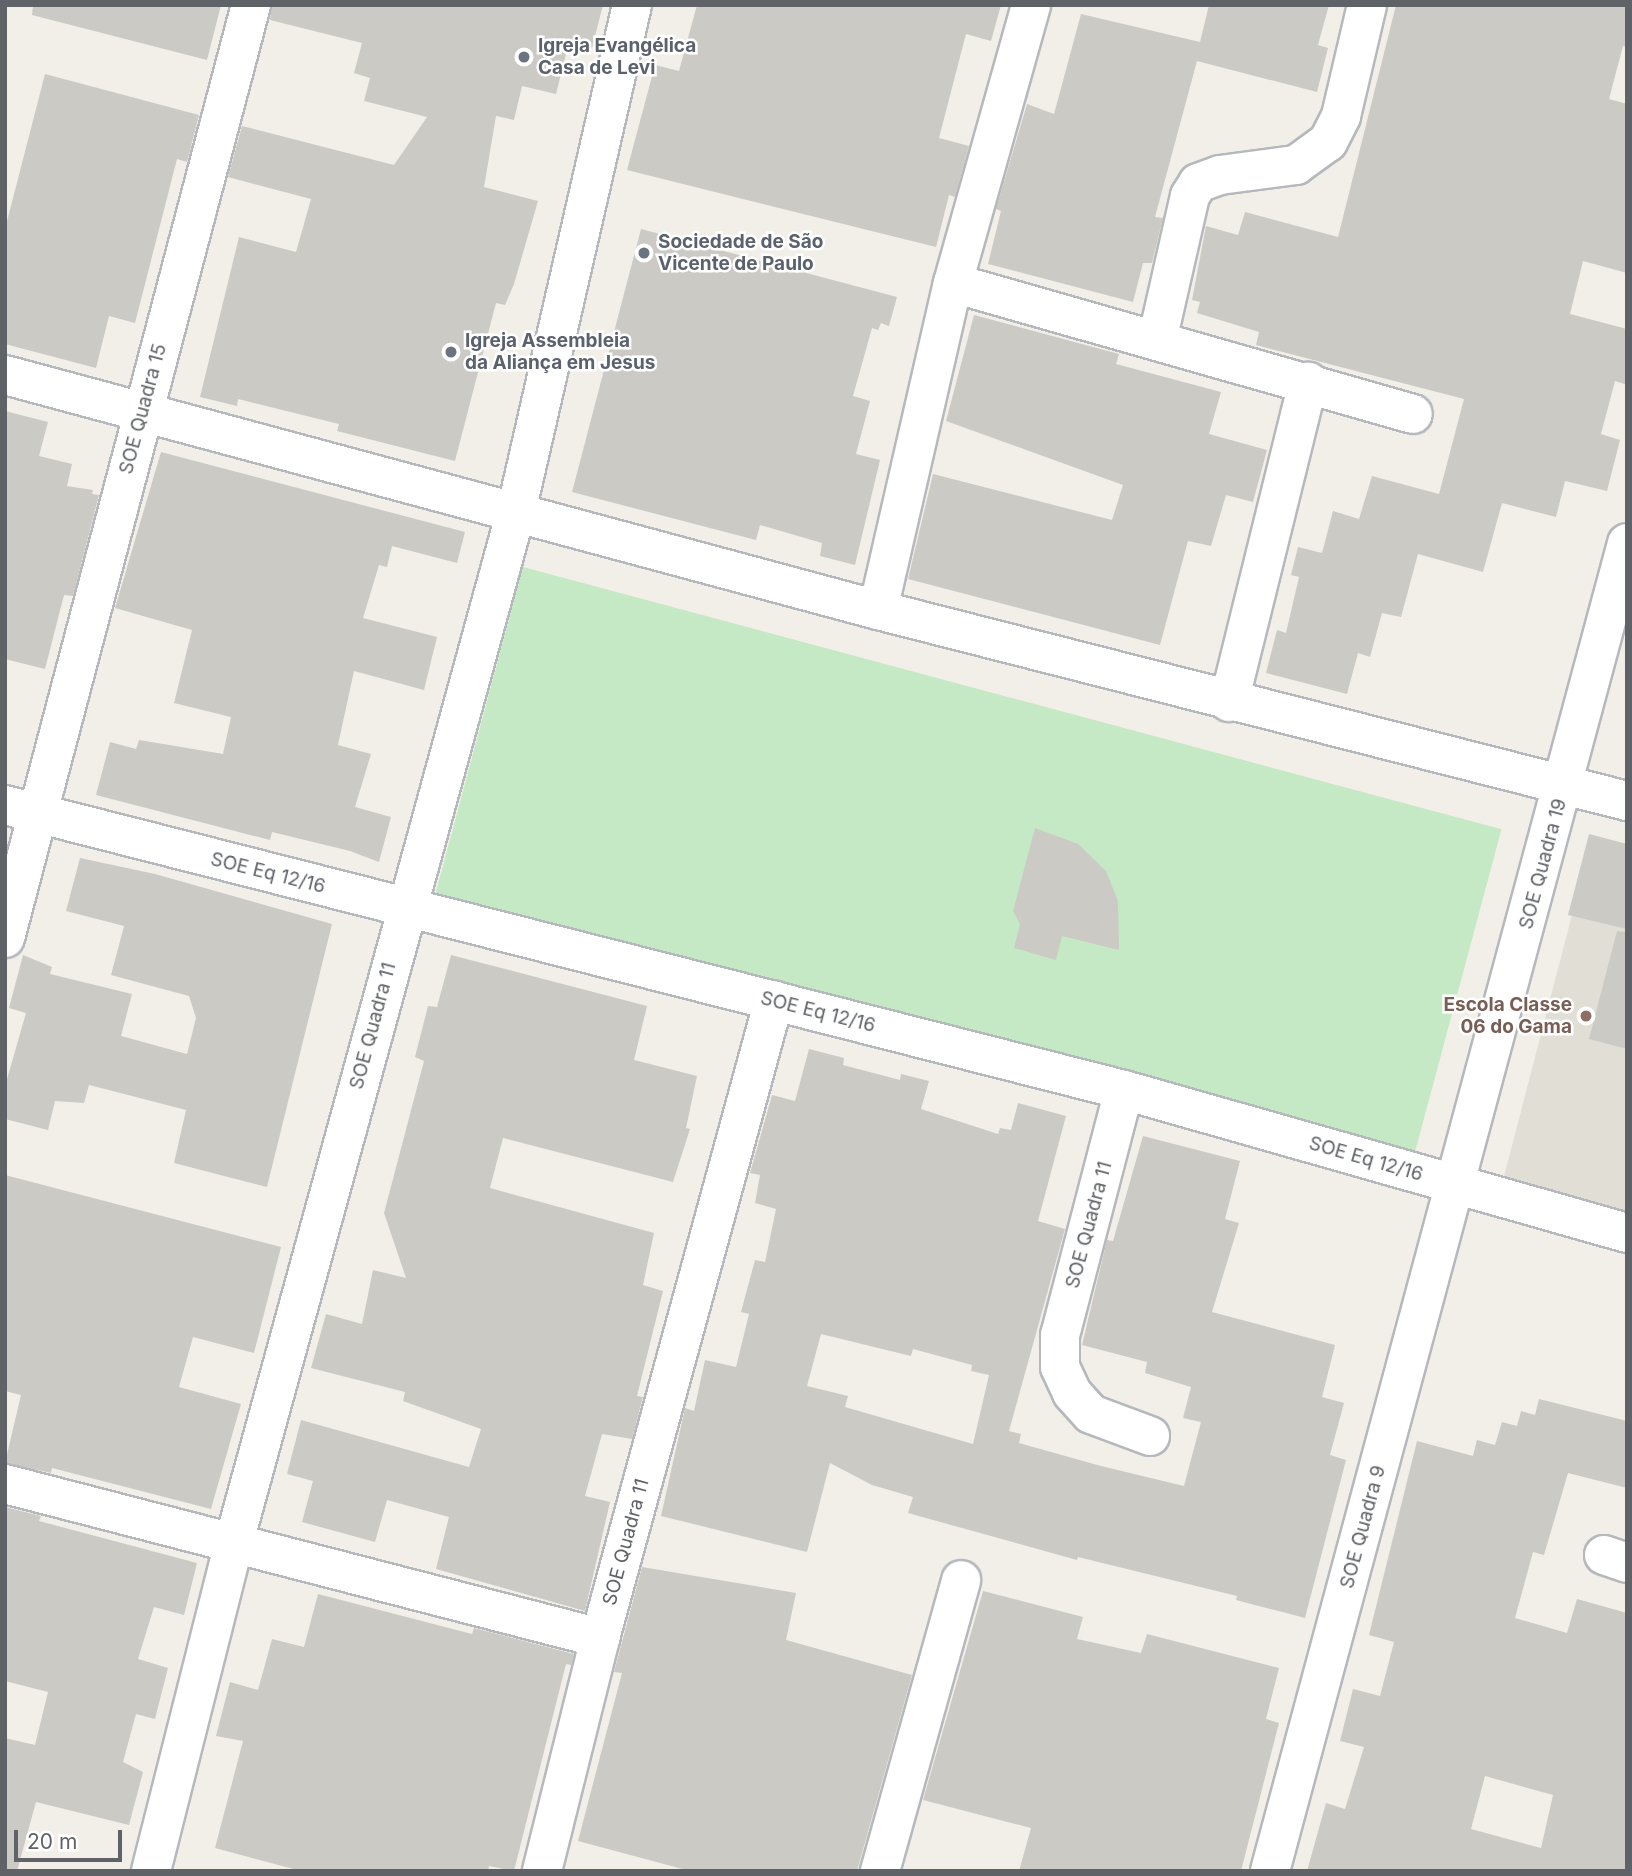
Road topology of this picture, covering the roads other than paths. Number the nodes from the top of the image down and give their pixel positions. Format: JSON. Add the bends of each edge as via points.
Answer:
{"nodes":[{"id":1,"x":251,"y":5,"type":"edge"},
{"id":2,"x":632,"y":5,"type":"edge"},
{"id":3,"x":1031,"y":5,"type":"edge"},
{"id":4,"x":1367,"y":5,"type":"edge"},
{"id":5,"x":953,"y":283,"type":"junction"},
{"id":6,"x":1157,"y":341,"type":"junction"},
{"id":7,"x":5,"y":375,"type":"edge"},
{"id":8,"x":1308,"y":382,"type":"junction"},
{"id":9,"x":142,"y":412,"type":"junction"},
{"id":10,"x":1413,"y":414,"type":"dead end"},
{"id":11,"x":516,"y":512,"type":"junction"},
{"id":12,"x":1627,"y":543,"type":"edge"},
{"id":13,"x":878,"y":610,"type":"junction"},
{"id":14,"x":1230,"y":702,"type":"junction"},
{"id":15,"x":1564,"y":785,"type":"junction"},
{"id":16,"x":1627,"y":801,"type":"edge"},
{"id":17,"x":22,"y":810,"type":"edge"},
{"id":18,"x":405,"y":908,"type":"junction"},
{"id":19,"x":5,"y":938,"type":"edge"},
{"id":20,"x":774,"y":1000,"type":"junction"},
{"id":21,"x":1124,"y":1090,"type":"junction"},
{"id":22,"x":1455,"y":1184,"type":"junction"},
{"id":23,"x":1627,"y":1233,"type":"edge"},
{"id":24,"x":1150,"y":1436,"type":"dead end"},
{"id":25,"x":5,"y":1484,"type":"edge"},
{"id":26,"x":234,"y":1542,"type":"junction"},
{"id":27,"x":961,"y":1580,"type":"dead end"},
{"id":28,"x":600,"y":1638,"type":"junction"},
{"id":29,"x":151,"y":1871,"type":"edge"},
{"id":30,"x":542,"y":1871,"type":"edge"},
{"id":31,"x":881,"y":1871,"type":"edge"},
{"id":32,"x":1270,"y":1871,"type":"edge"}],
"edges":[{"from":1,"to":9,"type":"street","name":"SOE Quadra 15"},
{"from":2,"to":11,"type":"street"},
{"from":3,"to":5,"type":"street"},
{"from":4,"to":6,"type":"street","via":[[1341,116],[1328,142],[1297,165],[1220,175],[1194,190],[1182,218]]},
{"from":5,"to":6,"type":"street"},
{"from":5,"to":13,"type":"street"},
{"from":6,"to":8,"type":"street"},
{"from":7,"to":9,"type":"street"},
{"from":8,"to":10,"type":"street"},
{"from":8,"to":14,"type":"street"},
{"from":9,"to":11,"type":"street"},
{"from":9,"to":17,"type":"street","name":"SOE Quadra 15"},
{"from":11,"to":13,"type":"street"},
{"from":11,"to":18,"type":"street","name":"SOE Quadra 11"},
{"from":12,"to":15,"type":"street","name":"SOE Quadra 19"},
{"from":13,"to":14,"type":"street"},
{"from":14,"to":15,"type":"street"},
{"from":15,"to":16,"type":"street"},
{"from":15,"to":22,"type":"street","name":"SOE Quadra 19"},
{"from":17,"to":18,"type":"street","name":"SOE Eq 12/16"},
{"from":17,"to":19,"type":"street"},
{"from":18,"to":20,"type":"street","name":"SOE Eq 12/16"},
{"from":18,"to":26,"type":"street","name":"SOE Quadra 11"},
{"from":20,"to":21,"type":"street","name":"SOE Eq 12/16"},
{"from":20,"to":28,"type":"street","name":"SOE Quadra 11"},
{"from":21,"to":22,"type":"street","name":"SOE Eq 12/16"},
{"from":21,"to":24,"type":"street","name":"SOE Quadra 11","via":[[1060,1335],[1060,1367],[1072,1393],[1091,1414]]},
{"from":22,"to":23,"type":"street","name":"SOE Eq 12/16"},
{"from":22,"to":32,"type":"street","name":"SOE Quadra 9"},
{"from":25,"to":26,"type":"street"},
{"from":26,"to":28,"type":"street"},
{"from":26,"to":29,"type":"street","name":"SOE Quadra 11"},
{"from":27,"to":31,"type":"street"},
{"from":28,"to":30,"type":"street","name":"SOE Quadra 11"}]}
